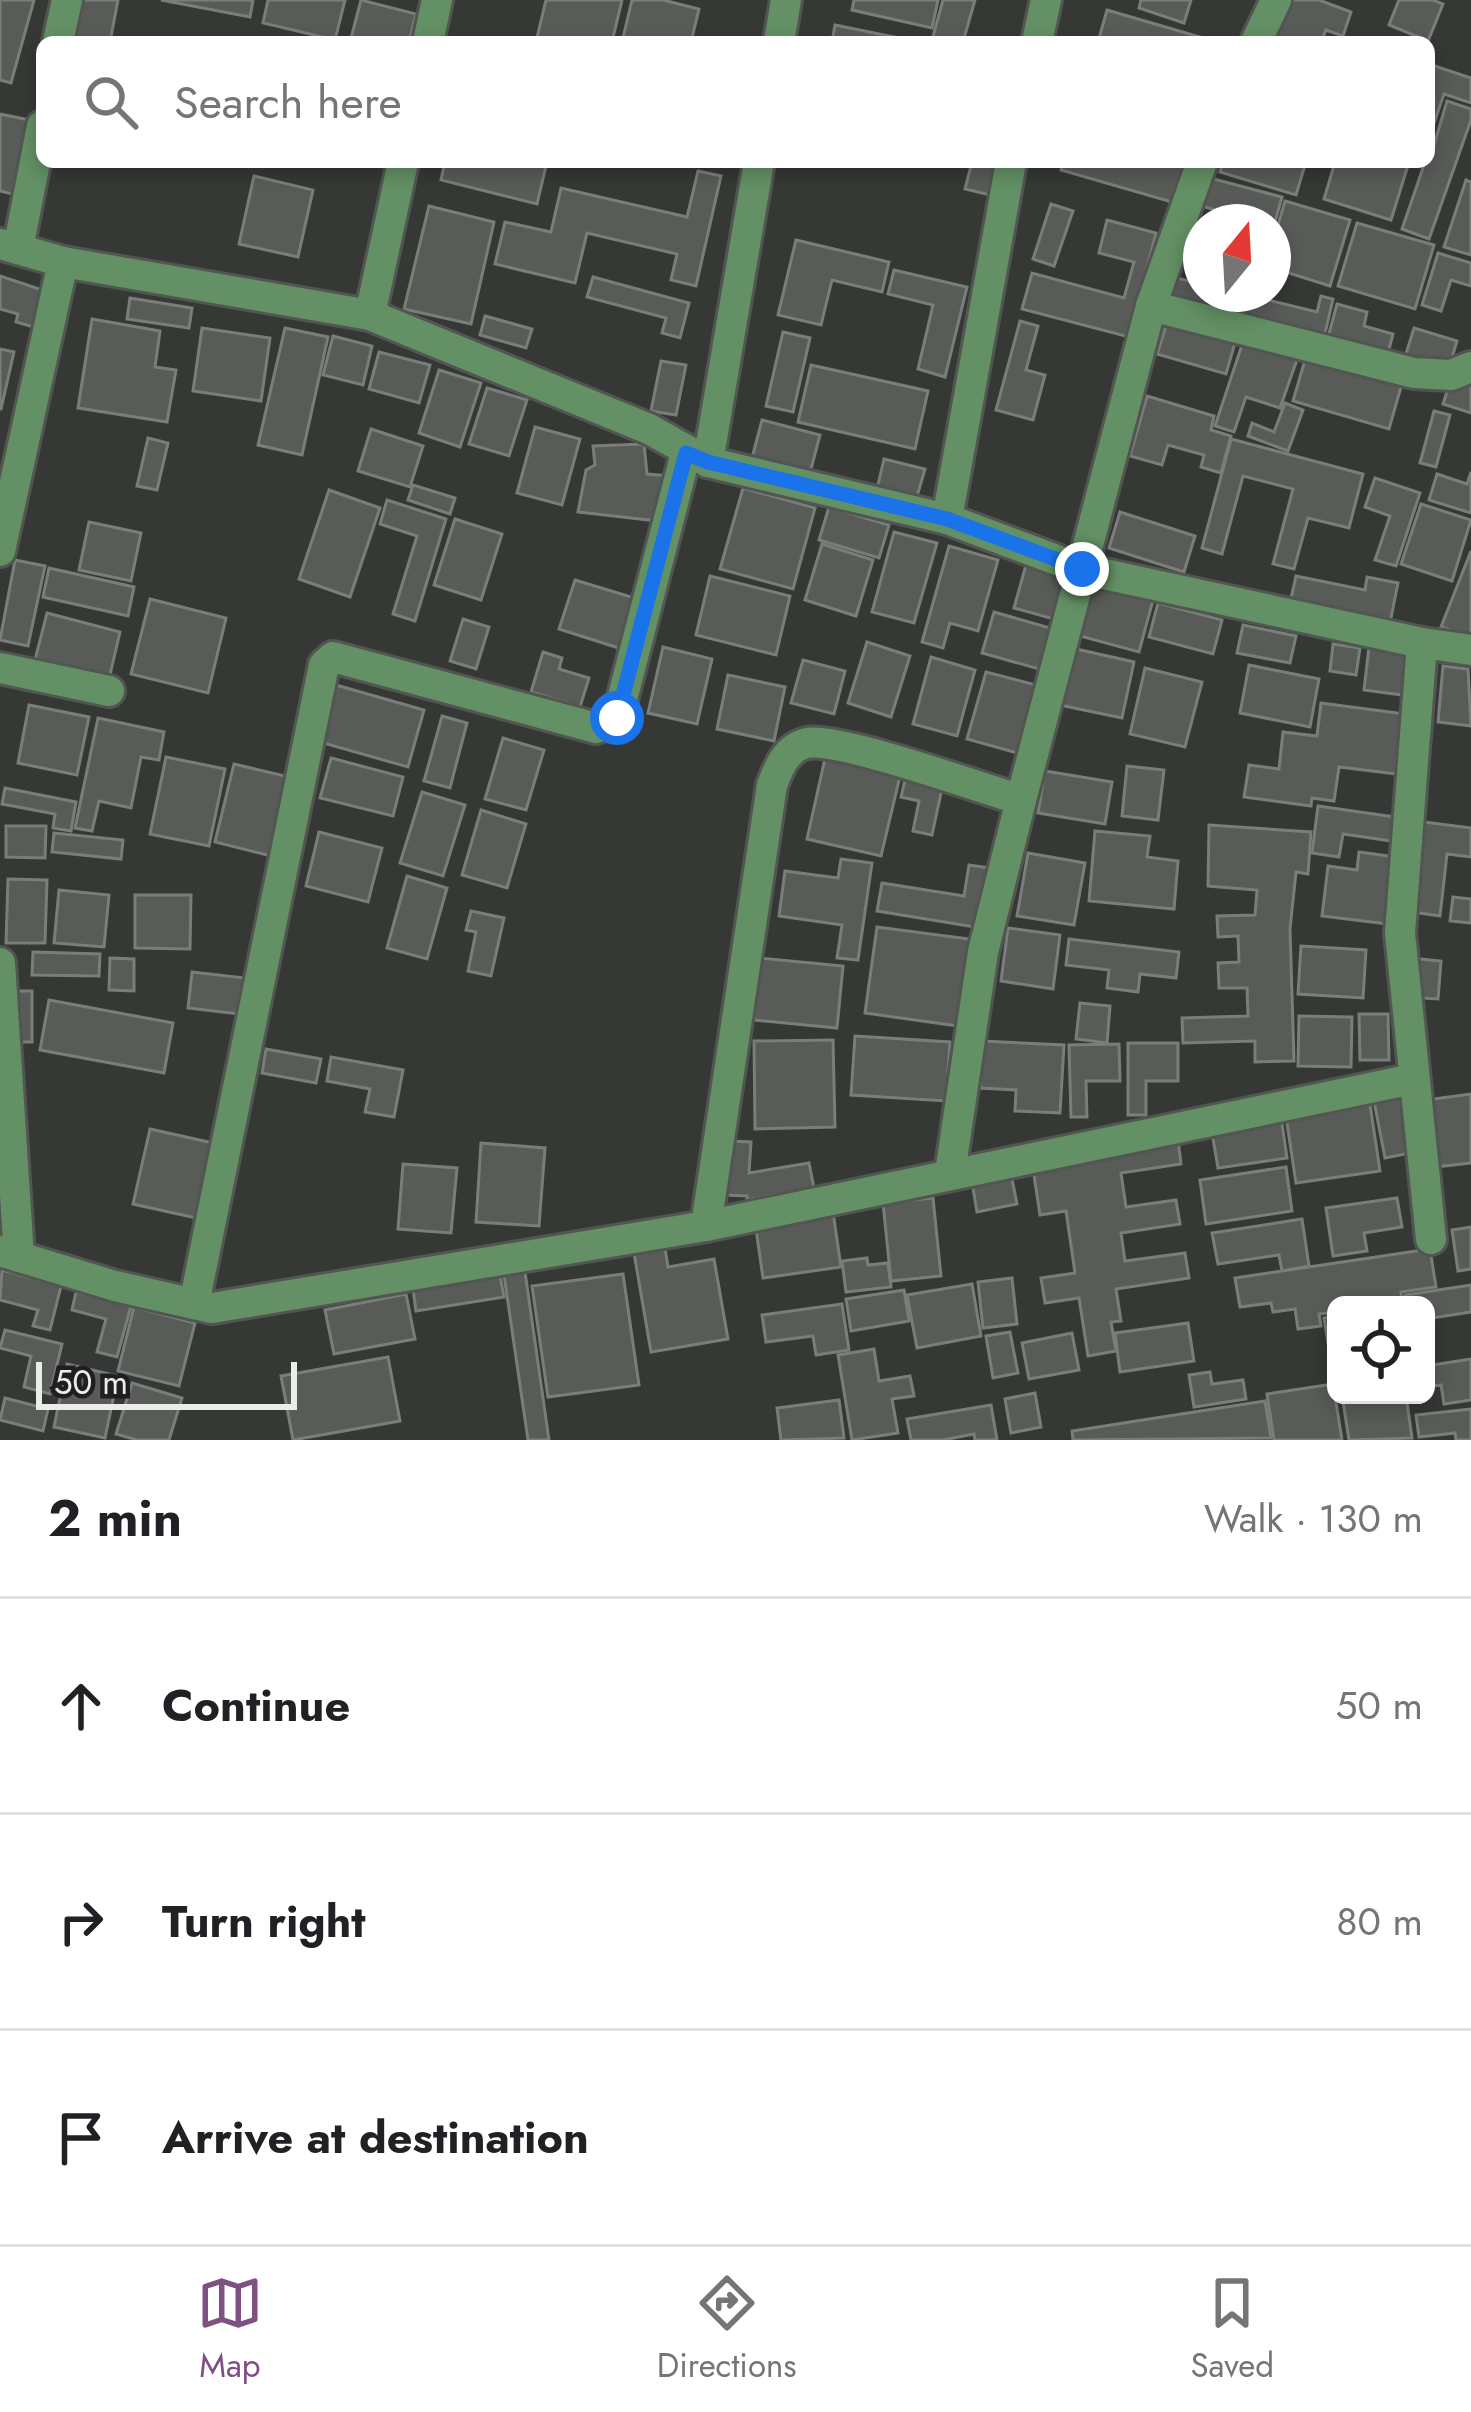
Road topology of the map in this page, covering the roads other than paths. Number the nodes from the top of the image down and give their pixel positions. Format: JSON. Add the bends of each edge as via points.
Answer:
{"nodes":[{"id":1,"x":67,"y":0,"type":"edge"},
{"id":2,"x":437,"y":0,"type":"edge"},
{"id":3,"x":787,"y":0,"type":"edge"},
{"id":4,"x":1046,"y":0,"type":"edge"},
{"id":5,"x":1276,"y":0,"type":"edge"},
{"id":6,"x":59,"y":36,"type":"edge"},
{"id":7,"x":429,"y":36,"type":"edge"},
{"id":8,"x":780,"y":36,"type":"edge"},
{"id":9,"x":1038,"y":36,"type":"edge"},
{"id":10,"x":1259,"y":36,"type":"edge"},
{"id":11,"x":36,"y":148,"type":"edge"},
{"id":12,"x":402,"y":168,"type":"edge"},
{"id":13,"x":758,"y":168,"type":"edge"},
{"id":14,"x":1010,"y":168,"type":"edge"},
{"id":15,"x":1200,"y":168,"type":"edge"},
{"id":16,"x":9,"y":246,"type":"edge"},
{"id":17,"x":63,"y":262,"type":"junction"},
{"id":18,"x":1151,"y":306,"type":"junction"},
{"id":19,"x":370,"y":315,"type":"junction"},
{"id":20,"x":1471,"y":367,"type":"edge"},
{"id":21,"x":697,"y":458,"type":"junction"},
{"id":22,"x":947,"y":519,"type":"junction"},
{"id":23,"x":0,"y":551,"type":"edge"},
{"id":24,"x":1082,"y":569,"type":"junction"},
{"id":25,"x":1422,"y":643,"type":"junction"},
{"id":26,"x":1471,"y":650,"type":"edge"},
{"id":27,"x":0,"y":668,"type":"edge"},
{"id":28,"x":109,"y":691,"type":"dead end"},
{"id":29,"x":1021,"y":800,"type":"junction"},
{"id":30,"x":0,"y":963,"type":"edge"},
{"id":31,"x":1413,"y":1079,"type":"junction"},
{"id":32,"x":950,"y":1173,"type":"junction"},
{"id":33,"x":706,"y":1226,"type":"junction"},
{"id":34,"x":1431,"y":1238,"type":"dead end"},
{"id":35,"x":9,"y":1254,"type":"edge"},
{"id":36,"x":194,"y":1304,"type":"junction"}],
"edges":[{"from":1,"to":6,"type":"street"},
{"from":2,"to":7,"type":"street"},
{"from":3,"to":8,"type":"street"},
{"from":4,"to":9,"type":"street"},
{"from":5,"to":10,"type":"street"},
{"from":11,"to":16,"type":"street"},
{"from":12,"to":19,"type":"street"},
{"from":13,"to":21,"type":"street"},
{"from":14,"to":22,"type":"street"},
{"from":15,"to":18,"type":"street"},
{"from":16,"to":17,"type":"street"},
{"from":17,"to":19,"type":"street"},
{"from":17,"to":23,"type":"street"},
{"from":18,"to":20,"type":"street","via":[[1414,373]]},
{"from":18,"to":24,"type":"street"},
{"from":19,"to":21,"type":"street","via":[[649,429]]},
{"from":21,"to":22,"type":"street"},
{"from":21,"to":36,"type":"street","via":[[617,718],[596,728],[333,657],[324,665]]},
{"from":22,"to":24,"type":"street"},
{"from":24,"to":25,"type":"street"},
{"from":24,"to":29,"type":"street"},
{"from":25,"to":26,"type":"street"},
{"from":25,"to":31,"type":"street","via":[[1400,933]]},
{"from":27,"to":28,"type":"street"},
{"from":29,"to":32,"type":"street","via":[[983,952]]},
{"from":29,"to":33,"type":"street","via":[[840,746],[806,743],[783,758],[772,785]]},
{"from":30,"to":35,"type":"street"},
{"from":31,"to":32,"type":"street"},
{"from":31,"to":34,"type":"street"},
{"from":32,"to":33,"type":"street"},
{"from":33,"to":36,"type":"street","via":[[212,1308]]},
{"from":35,"to":36,"type":"street"}]}
